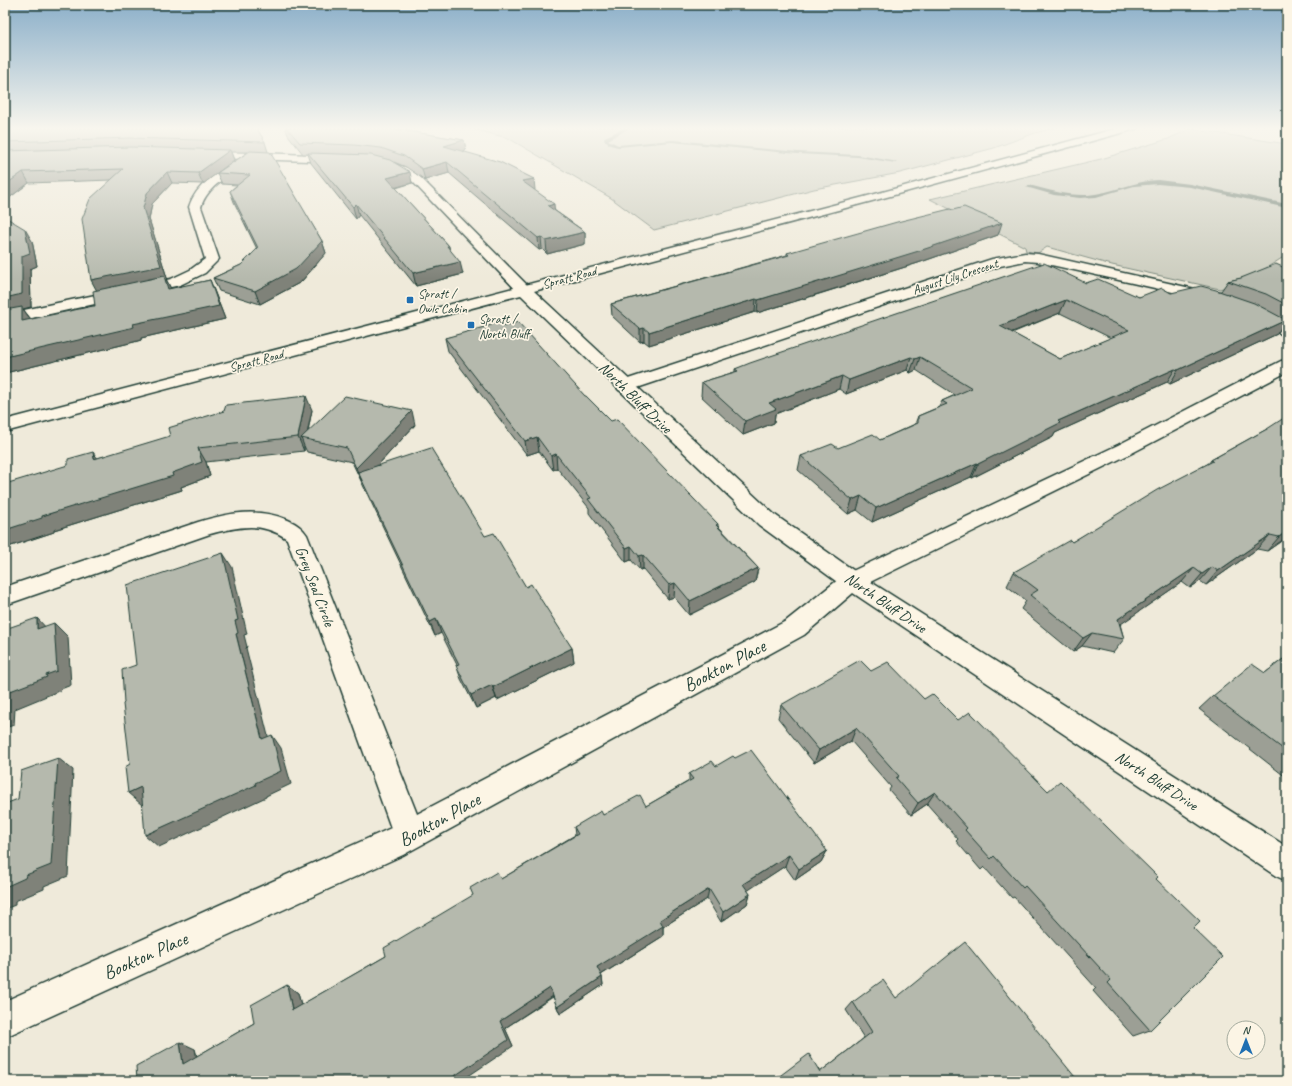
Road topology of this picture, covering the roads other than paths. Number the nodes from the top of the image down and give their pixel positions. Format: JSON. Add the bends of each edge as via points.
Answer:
{"nodes":[{"id":1,"x":220,"y":178,"type":"edge"},
{"id":2,"x":413,"y":178,"type":"edge"},
{"id":3,"x":944,"y":178,"type":"edge"},
{"id":4,"x":524,"y":290,"type":"junction"},
{"id":5,"x":1226,"y":301,"type":"edge"},
{"id":6,"x":1244,"y":307,"type":"edge"},
{"id":7,"x":5,"y":318,"type":"edge"},
{"id":8,"x":1287,"y":331,"type":"edge"},
{"id":9,"x":1287,"y":365,"type":"edge"},
{"id":10,"x":625,"y":386,"type":"junction"},
{"id":11,"x":5,"y":426,"type":"edge"},
{"id":12,"x":852,"y":581,"type":"junction"},
{"id":13,"x":5,"y":596,"type":"edge"},
{"id":14,"x":410,"y":834,"type":"junction"},
{"id":15,"x":1287,"y":865,"type":"edge"},
{"id":16,"x":5,"y":1018,"type":"edge"}],
"edges":[{"from":1,"to":7,"type":"street","via":[[210,185],[194,207],[212,259],[200,270],[175,282]]},
{"from":2,"to":4,"type":"street","name":"North Bluff Drive"},
{"from":3,"to":4,"type":"street","name":"Spratt Road"},
{"from":4,"to":10,"type":"street","name":"North Bluff Drive"},
{"from":4,"to":11,"type":"street","name":"Spratt Road"},
{"from":5,"to":10,"type":"street","name":"August Lily Crescent","via":[[1038,258],[1013,259],[997,262]]},
{"from":6,"to":8,"type":"street"},
{"from":9,"to":12,"type":"street","via":[[1125,449]]},
{"from":10,"to":12,"type":"street","name":"North Bluff Drive","via":[[767,520]]},
{"from":12,"to":14,"type":"street","name":"Bookton Place","via":[[795,628]]},
{"from":12,"to":15,"type":"street","name":"North Bluff Drive"},
{"from":13,"to":14,"type":"street","name":"Grey Seal Circle","via":[[236,520],[256,519],[285,526],[296,535]]},
{"from":14,"to":16,"type":"street","name":"Bookton Place"}]}
